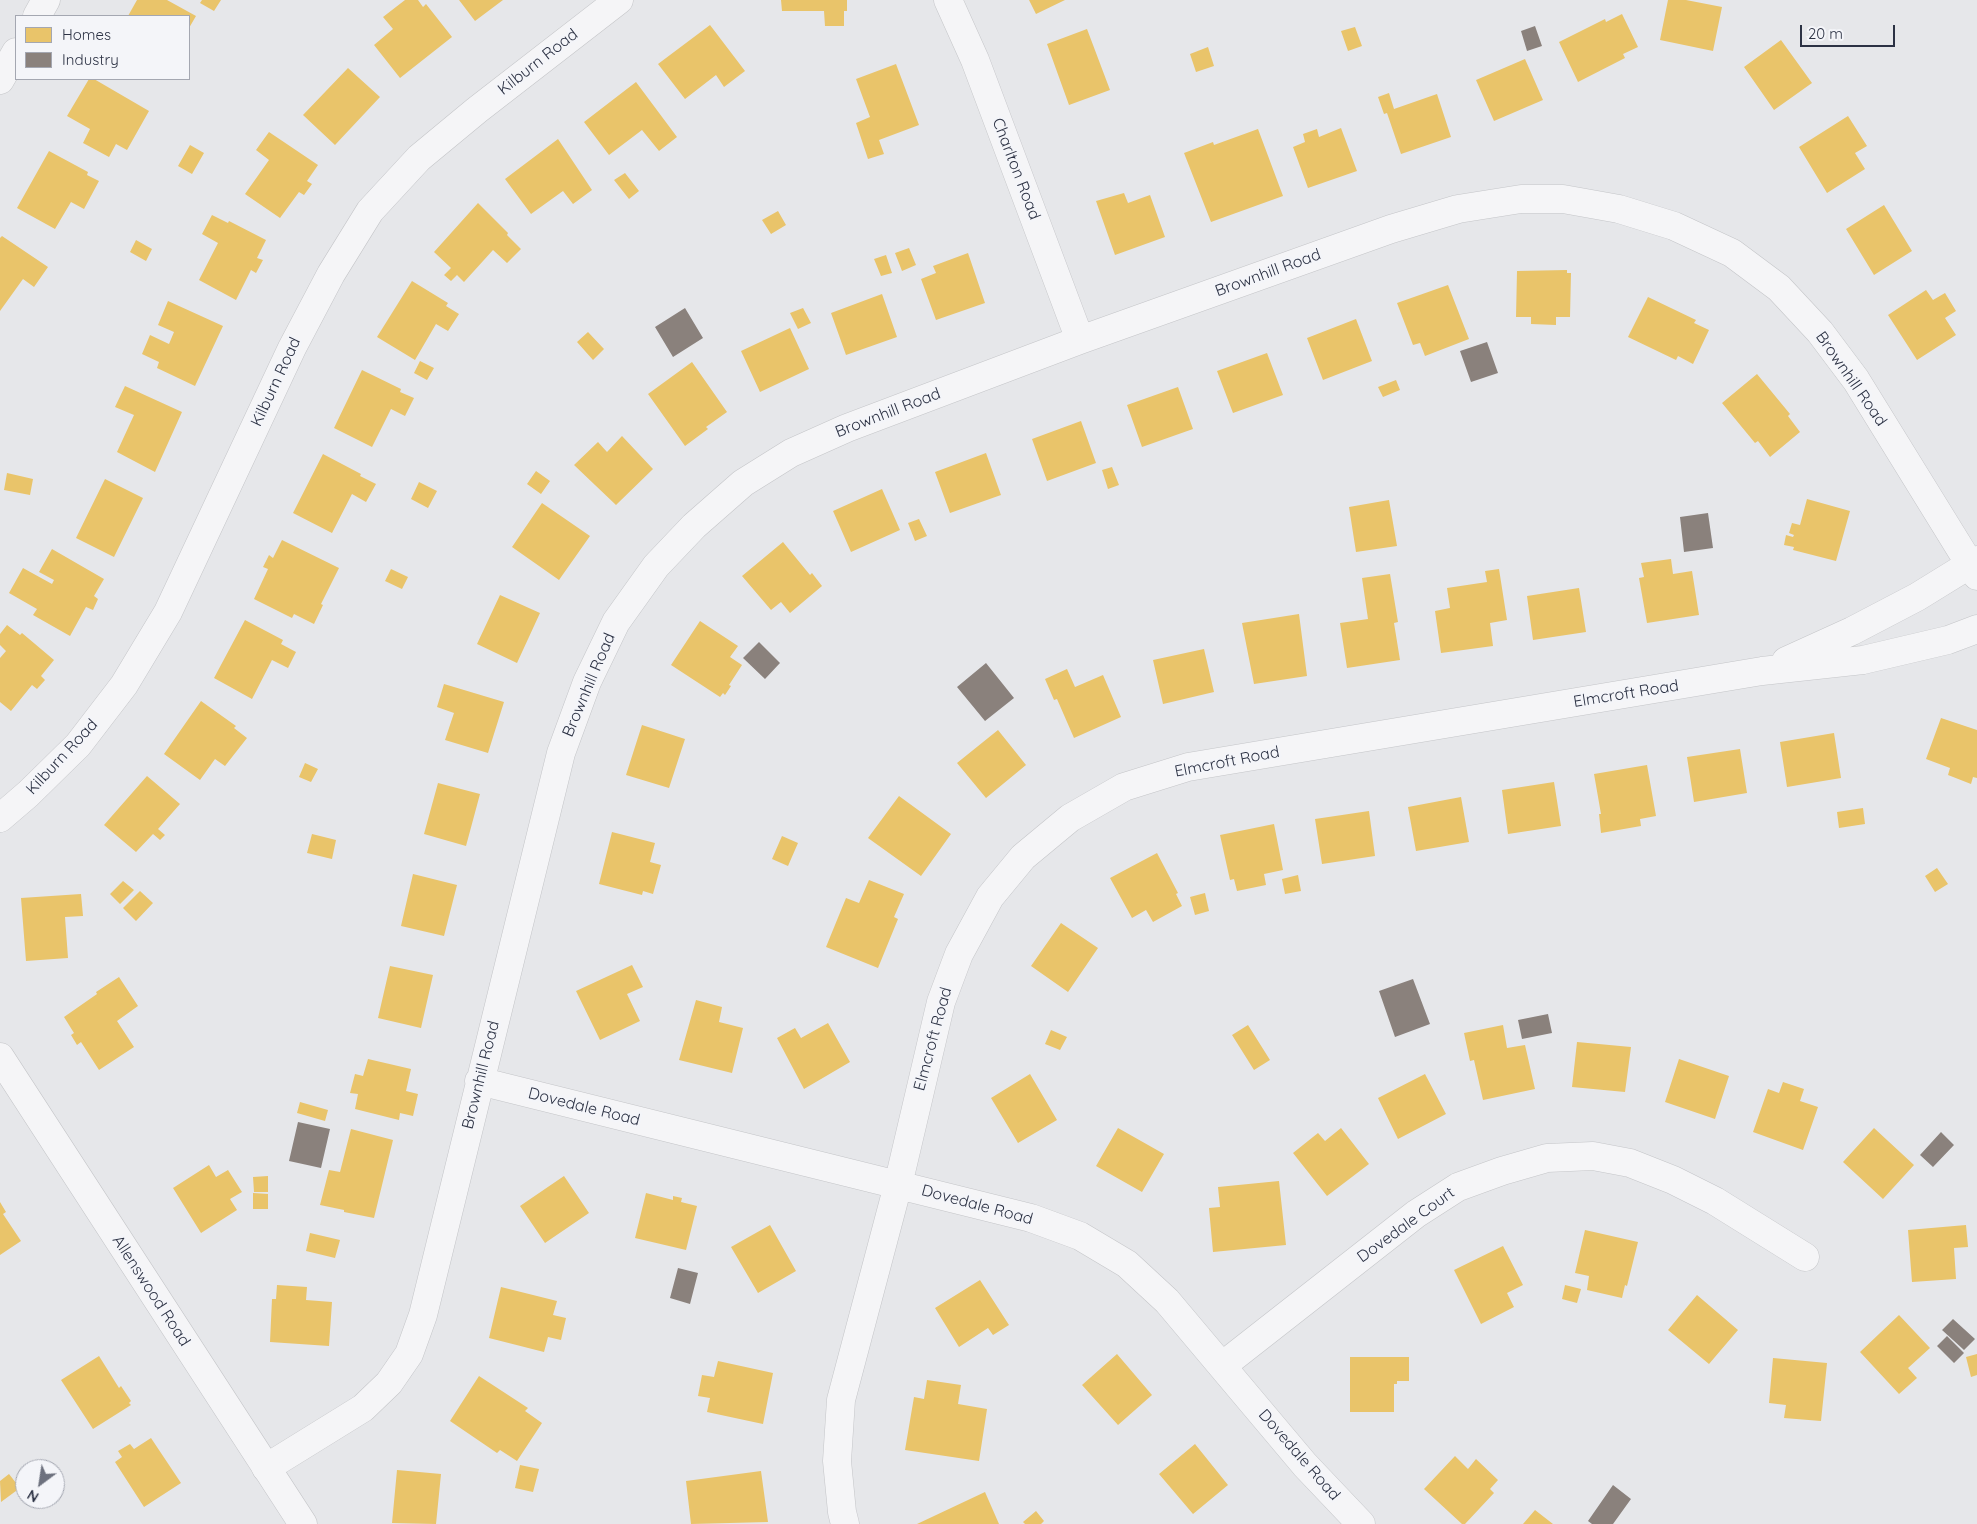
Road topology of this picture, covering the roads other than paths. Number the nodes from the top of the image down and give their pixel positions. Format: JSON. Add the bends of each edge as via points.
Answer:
{"nodes":[{"id":1,"x":46,"y":0,"type":"edge"},
{"id":2,"x":619,"y":0,"type":"edge"},
{"id":3,"x":948,"y":0,"type":"edge"},
{"id":4,"x":38,"y":15,"type":"edge"},
{"id":5,"x":15,"y":54,"type":"edge"},
{"id":6,"x":0,"y":80,"type":"edge"},
{"id":7,"x":1080,"y":340,"type":"junction"},
{"id":8,"x":1974,"y":567,"type":"edge"},
{"id":9,"x":1977,"y":629,"type":"edge"},
{"id":10,"x":1762,"y":671,"type":"junction"},
{"id":11,"x":0,"y":818,"type":"edge"},
{"id":12,"x":0,"y":1057,"type":"edge"},
{"id":13,"x":479,"y":1081,"type":"junction"},
{"id":14,"x":898,"y":1184,"type":"junction"},
{"id":15,"x":1805,"y":1257,"type":"dead end"},
{"id":16,"x":1222,"y":1366,"type":"junction"},
{"id":17,"x":266,"y":1468,"type":"junction"},
{"id":18,"x":303,"y":1524,"type":"edge"},
{"id":19,"x":845,"y":1524,"type":"edge"},
{"id":20,"x":1361,"y":1524,"type":"edge"}],
"edges":[{"from":1,"to":4,"type":"street"},
{"from":2,"to":11,"type":"street","name":"Kilburn Road","via":[[419,158],[370,211],[331,274],[292,348],[164,620],[124,685],[78,745]]},
{"from":3,"to":7,"type":"street","name":"Charlton Road","via":[[975,60]]},
{"from":5,"to":6,"type":"street"},
{"from":7,"to":8,"type":"street","name":"Brownhill Road","via":[[1390,229],[1458,208],[1521,199],[1563,199],[1619,209],[1674,226],[1732,254],[1779,288],[1820,332],[1856,380]]},
{"from":7,"to":13,"type":"street","name":"Brownhill Road","via":[[847,428],[791,453],[743,484],[694,526],[656,566],[616,622],[586,682],[561,753]]},
{"from":8,"to":10,"type":"street","name":"Elmcroft Road","via":[[1852,631]]},
{"from":9,"to":10,"type":"street","name":"Elmcroft Road","via":[[1948,640],[1863,660]]},
{"from":10,"to":14,"type":"street","name":"Elmcroft Road","via":[[1188,767],[1124,787],[1070,818],[1023,857],[990,897],[959,954],[940,1002]]},
{"from":12,"to":17,"type":"street","name":"Allenswood Road"},
{"from":13,"to":14,"type":"street","name":"Dovedale Road"},
{"from":13,"to":17,"type":"street","name":"Brownhill Road","via":[[423,1315],[409,1354],[389,1384],[363,1408]]},
{"from":14,"to":16,"type":"street","name":"Dovedale Road","via":[[1031,1218],[1080,1236],[1127,1264],[1167,1301]]},
{"from":14,"to":19,"type":"street","name":"Elmcroft Road","via":[[841,1400],[837,1461]]},
{"from":15,"to":16,"type":"street","name":"Dovedale Court","via":[[1715,1201],[1630,1163],[1593,1156],[1547,1158],[1502,1170],[1458,1187],[1416,1214]]},
{"from":16,"to":20,"type":"street","name":"Dovedale Road","via":[[1305,1465]]},
{"from":17,"to":18,"type":"street","name":"Allenswood Road"}]}
